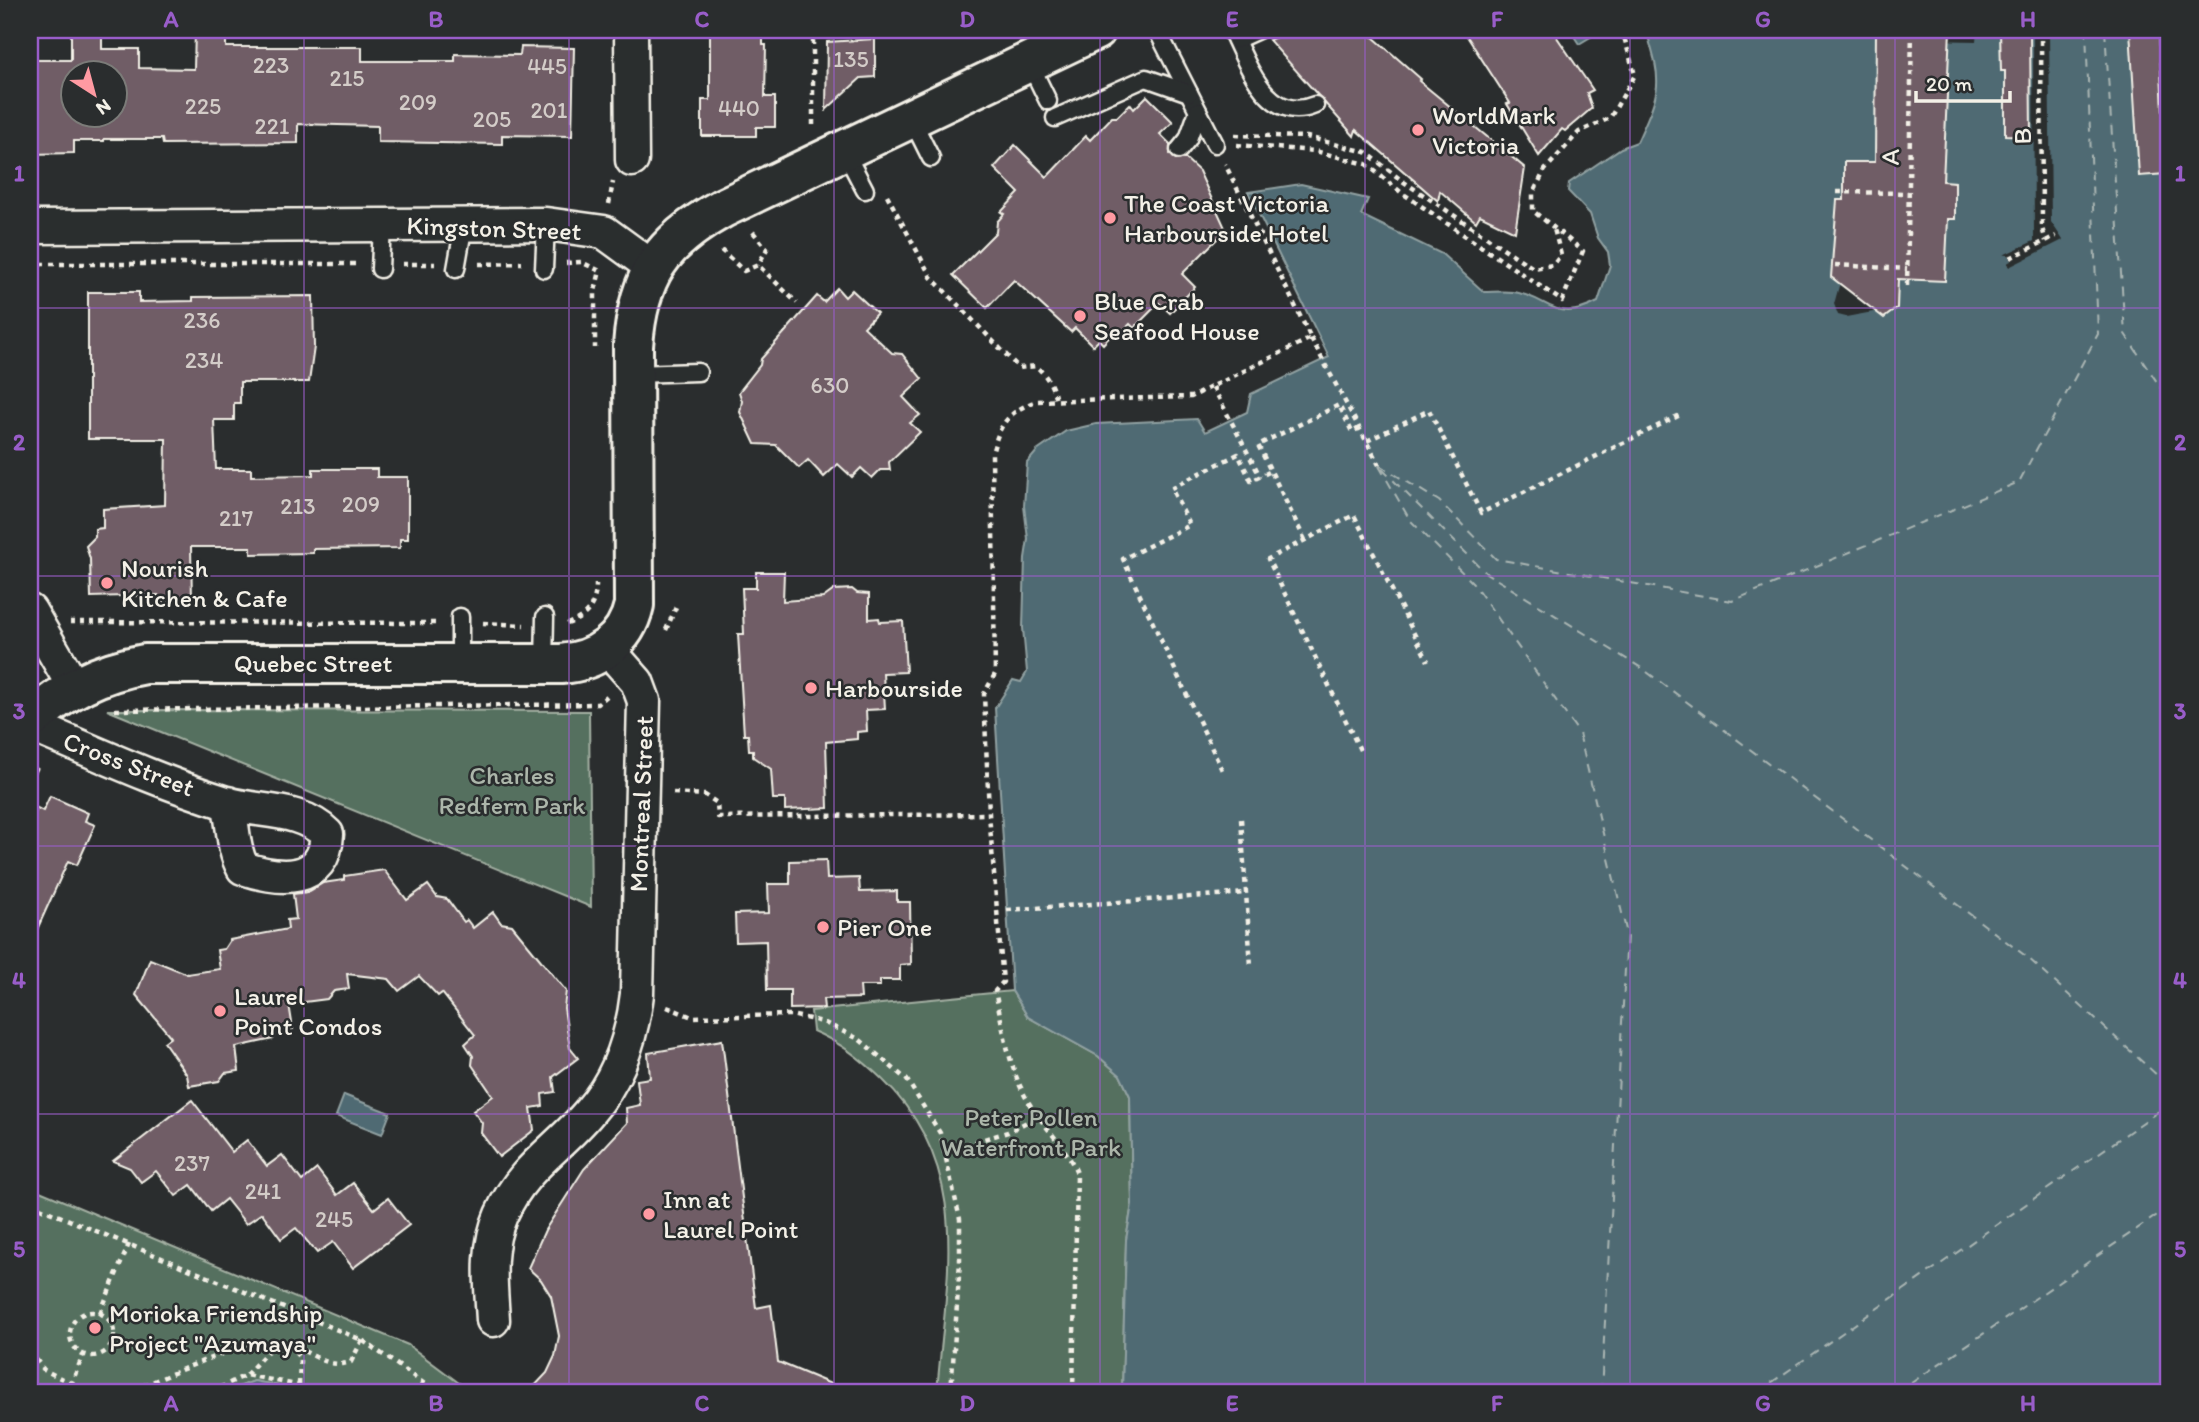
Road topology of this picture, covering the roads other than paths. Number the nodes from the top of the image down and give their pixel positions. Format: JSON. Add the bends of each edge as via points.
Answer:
{"nodes":[{"id":1,"x":631,"y":30,"type":"edge"},
{"id":2,"x":1096,"y":30,"type":"edge"},
{"id":3,"x":1157,"y":30,"type":"edge"},
{"id":4,"x":1258,"y":30,"type":"edge"},
{"id":5,"x":1233,"y":35,"type":"edge"},
{"id":6,"x":1029,"y":62,"type":"junction"},
{"id":7,"x":1189,"y":93,"type":"junction"},
{"id":8,"x":1048,"y":101,"type":"dead end"},
{"id":9,"x":1315,"y":105,"type":"dead end"},
{"id":10,"x":1198,"y":111,"type":"junction"},
{"id":11,"x":911,"y":118,"type":"junction"},
{"id":12,"x":1055,"y":118,"type":"dead end"},
{"id":13,"x":1219,"y":139,"type":"road end"},
{"id":14,"x":1179,"y":150,"type":"dead end"},
{"id":15,"x":828,"y":158,"type":"junction"},
{"id":16,"x":931,"y":158,"type":"dead end"},
{"id":17,"x":632,"y":160,"type":"road end"},
{"id":18,"x":865,"y":190,"type":"dead end"},
{"id":19,"x":464,"y":224,"type":"junction"},
{"id":20,"x":546,"y":224,"type":"junction"},
{"id":21,"x":382,"y":225,"type":"junction"},
{"id":22,"x":30,"y":227,"type":"edge"},
{"id":23,"x":380,"y":266,"type":"road end"},
{"id":24,"x":544,"y":266,"type":"road end"},
{"id":25,"x":456,"y":267,"type":"road end"},
{"id":26,"x":652,"y":267,"type":"junction"},
{"id":27,"x":698,"y":372,"type":"dead end"},
{"id":28,"x":633,"y":374,"type":"junction"},
{"id":29,"x":30,"y":611,"type":"edge"},
{"id":30,"x":460,"y":620,"type":"road end"},
{"id":31,"x":545,"y":621,"type":"road end"},
{"id":32,"x":607,"y":648,"type":"junction"},
{"id":33,"x":460,"y":664,"type":"junction"},
{"id":34,"x":544,"y":664,"type":"junction"},
{"id":35,"x":74,"y":687,"type":"junction"},
{"id":36,"x":30,"y":725,"type":"edge"},
{"id":37,"x":44,"y":729,"type":"edge"},
{"id":38,"x":228,"y":803,"type":"dead end"},
{"id":39,"x":493,"y":1320,"type":"dead end"}],
"edges":[{"from":1,"to":17,"type":"street"},
{"from":2,"to":6,"type":"street"},
{"from":3,"to":7,"type":"lane"},
{"from":4,"to":5,"type":"lane"},
{"from":5,"to":9,"type":"lane","via":[[1274,104],[1298,110]]},
{"from":6,"to":8,"type":"lane"},
{"from":6,"to":11,"type":"street"},
{"from":7,"to":10,"type":"lane"},
{"from":7,"to":12,"type":"lane","via":[[1146,78]]},
{"from":10,"to":13,"type":"lane"},
{"from":10,"to":14,"type":"lane"},
{"from":11,"to":15,"type":"street"},
{"from":11,"to":16,"type":"lane"},
{"from":15,"to":18,"type":"lane"},
{"from":15,"to":26,"type":"street","via":[[703,219]]},
{"from":19,"to":20,"type":"street","name":"Kingston Street"},
{"from":19,"to":21,"type":"street","name":"Kingston Street"},
{"from":19,"to":25,"type":"lane"},
{"from":20,"to":24,"type":"lane"},
{"from":20,"to":26,"type":"street","name":"Kingston Street","via":[[604,232]]},
{"from":21,"to":22,"type":"street","name":"Kingston Street"},
{"from":21,"to":23,"type":"lane"},
{"from":26,"to":28,"type":"street","via":[[638,307]]},
{"from":27,"to":28,"type":"lane"},
{"from":28,"to":32,"type":"street","via":[[634,605],[626,629]]},
{"from":29,"to":35,"type":"street"},
{"from":30,"to":33,"type":"lane"},
{"from":31,"to":34,"type":"lane"},
{"from":32,"to":34,"type":"street","name":"Quebec Street","via":[[573,663]]},
{"from":32,"to":39,"type":"street","name":"Montreal Street","via":[[632,676],[644,701],[637,994],[628,1043],[607,1088],[591,1111],[533,1166],[500,1217],[490,1268]]},
{"from":33,"to":34,"type":"street","name":"Quebec Street"},
{"from":33,"to":35,"type":"street","name":"Quebec Street","via":[[145,664],[108,672]]},
{"from":35,"to":37,"type":"street","name":"Quebec Street"},
{"from":36,"to":37,"type":"street","name":"Cross Street"},
{"from":37,"to":38,"type":"street","name":"Cross Street"}]}
